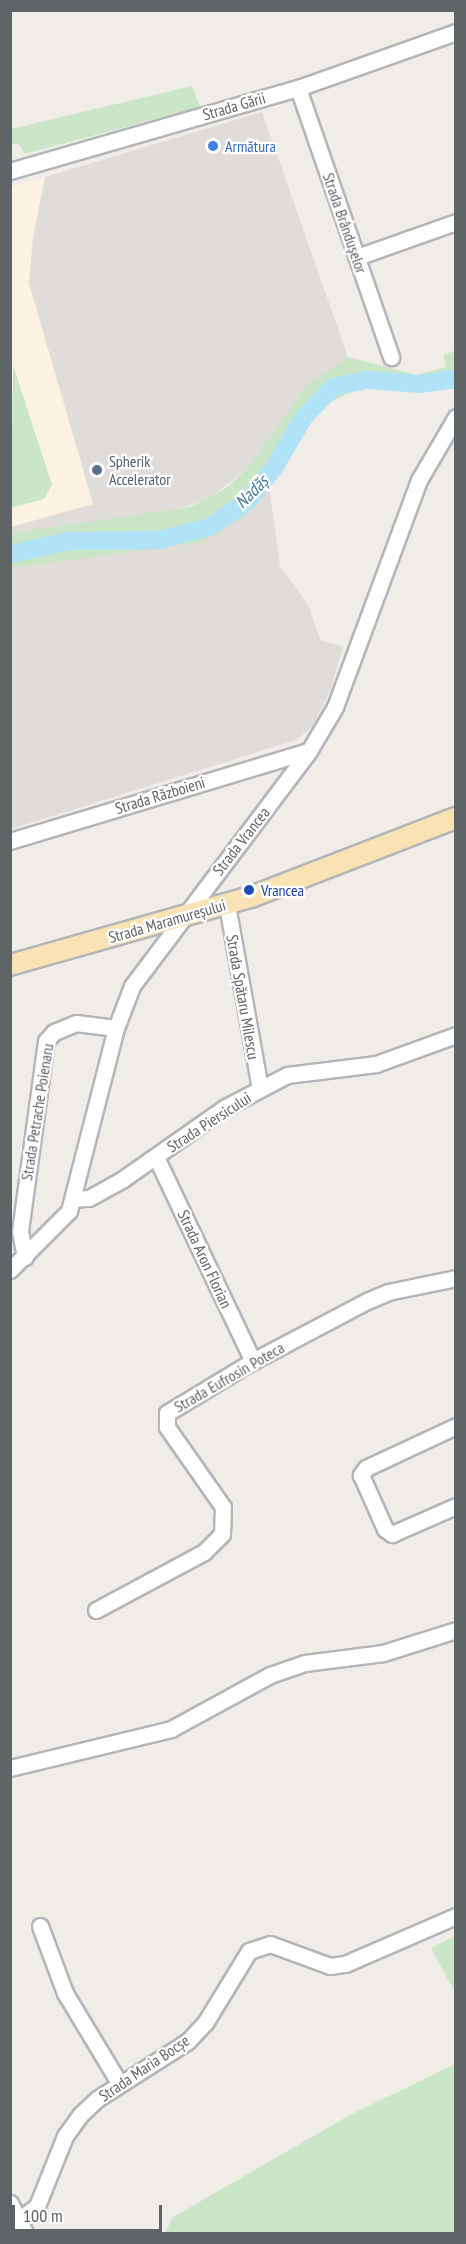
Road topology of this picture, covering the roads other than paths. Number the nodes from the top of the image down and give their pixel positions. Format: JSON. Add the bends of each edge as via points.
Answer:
{"nodes":[{"id":1,"x":456,"y":32,"type":"edge"},
{"id":2,"x":297,"y":88,"type":"junction"},
{"id":3,"x":10,"y":171,"type":"edge"},
{"id":4,"x":456,"y":222,"type":"edge"},
{"id":5,"x":357,"y":257,"type":"junction"},
{"id":6,"x":392,"y":357,"type":"dead end"},
{"id":7,"x":456,"y":417,"type":"edge"},
{"id":8,"x":309,"y":751,"type":"junction"},
{"id":9,"x":456,"y":818,"type":"edge"},
{"id":10,"x":10,"y":841,"type":"edge"},
{"id":11,"x":227,"y":905,"type":"junction"},
{"id":12,"x":182,"y":916,"type":"junction"},
{"id":13,"x":10,"y":965,"type":"edge"},
{"id":14,"x":116,"y":1028,"type":"junction"},
{"id":15,"x":456,"y":1035,"type":"edge"},
{"id":16,"x":260,"y":1089,"type":"junction"},
{"id":17,"x":156,"y":1157,"type":"junction"},
{"id":18,"x":73,"y":1199,"type":"junction"},
{"id":19,"x":25,"y":1257,"type":"junction"},
{"id":20,"x":10,"y":1270,"type":"edge"},
{"id":21,"x":456,"y":1278,"type":"edge"},
{"id":22,"x":254,"y":1361,"type":"junction"},
{"id":23,"x":456,"y":1426,"type":"edge"},
{"id":24,"x":456,"y":1506,"type":"edge"},
{"id":25,"x":96,"y":1610,"type":"dead end"},
{"id":26,"x":456,"y":1630,"type":"edge"},
{"id":27,"x":10,"y":1768,"type":"edge"},
{"id":28,"x":456,"y":1916,"type":"edge"},
{"id":29,"x":40,"y":1926,"type":"dead end"},
{"id":30,"x":120,"y":2084,"type":"junction"},
{"id":31,"x":10,"y":2203,"type":"edge"},
{"id":32,"x":23,"y":2227,"type":"edge"}],
"edges":[{"from":1,"to":2,"type":"street","name":"Strada Gării"},
{"from":2,"to":3,"type":"street","name":"Strada Gării"},
{"from":2,"to":5,"type":"street","name":"Strada Brândușelor"},
{"from":4,"to":5,"type":"street"},
{"from":5,"to":6,"type":"street","name":"Strada Brândușelor"},
{"from":7,"to":8,"type":"street","name":"Strada Vrancea","via":[[419,480],[354,664]]},
{"from":8,"to":10,"type":"street","name":"Strada Războieni"},
{"from":8,"to":12,"type":"street","name":"Strada Vrancea"},
{"from":9,"to":11,"type":"main road","name":"Strada Maramureșului"},
{"from":11,"to":12,"type":"main road","name":"Strada Maramureșului"},
{"from":11,"to":16,"type":"street","name":"Strada Spătaru Milescu"},
{"from":12,"to":13,"type":"main road","name":"Strada Maramureșului"},
{"from":12,"to":14,"type":"street","name":"Strada Vrancea","via":[[132,986]]},
{"from":14,"to":18,"type":"street","name":"Strada Vrancea"},
{"from":14,"to":19,"type":"street","name":"Strada Petrache Poienaru","via":[[76,1023],[54,1032],[46,1041],[20,1231]]},
{"from":15,"to":16,"type":"street","name":"Strada Piersicului","via":[[376,1064],[302,1071]]},
{"from":16,"to":17,"type":"street","name":"Strada Piersicului","via":[[224,1108]]},
{"from":17,"to":18,"type":"street","name":"Strada Piersicului","via":[[89,1198]]},
{"from":17,"to":22,"type":"street","name":"Strada Aron Florian"},
{"from":18,"to":19,"type":"street","name":"Strada Vrancea","via":[[64,1220]]},
{"from":19,"to":20,"type":"street","name":"Strada Vrancea"},
{"from":21,"to":22,"type":"street","name":"Strada Eufrosin Poteca","via":[[388,1292]]},
{"from":22,"to":25,"type":"street","name":"Strada Eufrosin Poteca","via":[[165,1417],[173,1437],[223,1506],[222,1534],[204,1552]]},
{"from":23,"to":24,"type":"street","via":[[366,1468],[361,1475],[385,1529],[392,1534]]},
{"from":26,"to":27,"type":"street","via":[[383,1653],[306,1663],[270,1675],[215,1709],[171,1729]]},
{"from":28,"to":30,"type":"street","name":"Strada Maria Bocșe","via":[[345,1964],[330,1966],[270,1944],[256,1946],[242,1958],[205,2023],[176,2050]]},
{"from":29,"to":30,"type":"street","via":[[65,1993]]},
{"from":30,"to":32,"type":"street","name":"Strada Maria Bocșe","via":[[80,2115],[65,2136],[38,2206]]},
{"from":31,"to":32,"type":"street"}]}
